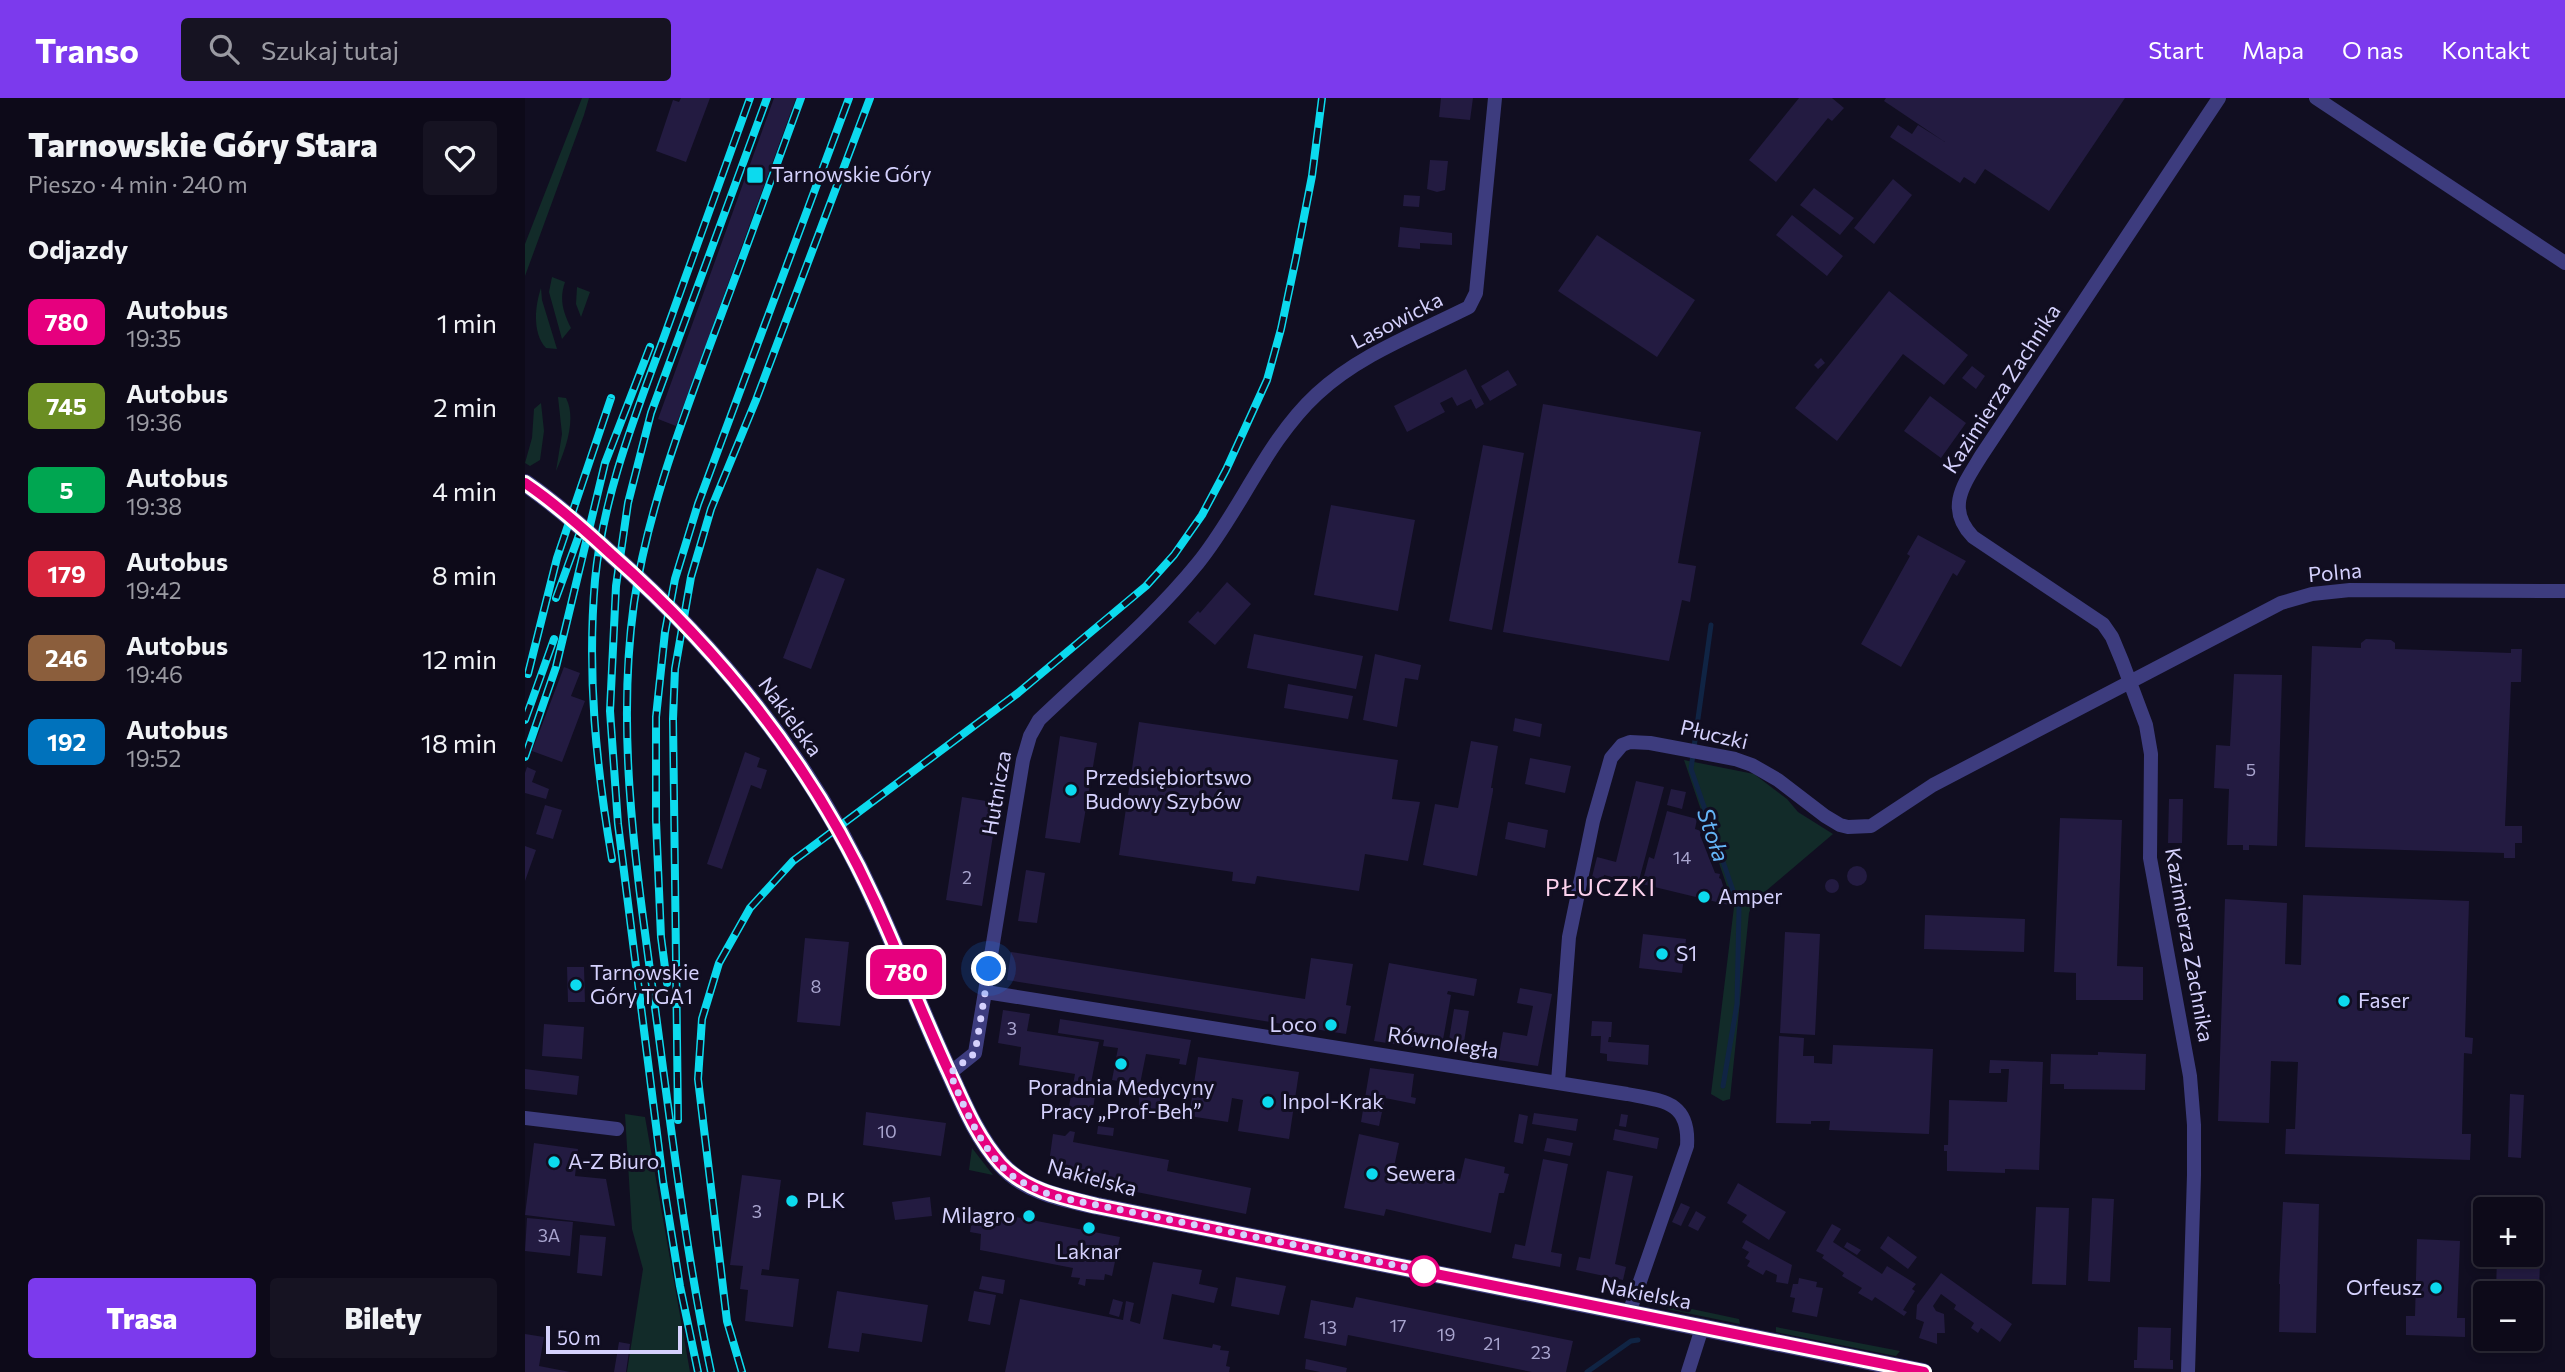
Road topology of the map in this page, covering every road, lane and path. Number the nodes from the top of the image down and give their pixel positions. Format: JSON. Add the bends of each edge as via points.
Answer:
{"nodes":[{"id":1,"x":1495,"y":98,"type":"edge"},
{"id":2,"x":2219,"y":98,"type":"edge"},
{"id":3,"x":2316,"y":98,"type":"edge"},
{"id":4,"x":2565,"y":263,"type":"edge"},
{"id":5,"x":525,"y":483,"type":"edge"},
{"id":6,"x":1216,"y":538,"type":"joint"},
{"id":7,"x":2565,"y":592,"type":"edge"},
{"id":8,"x":2129,"y":682,"type":"junction"},
{"id":9,"x":986,"y":992,"type":"junction"},
{"id":10,"x":950,"y":1073,"type":"junction"},
{"id":11,"x":1558,"y":1082,"type":"junction"},
{"id":12,"x":525,"y":1118,"type":"edge"},
{"id":13,"x":617,"y":1129,"type":"dead end"},
{"id":14,"x":1629,"y":1314,"type":"junction"},
{"id":15,"x":1702,"y":1328,"type":"junction"},
{"id":16,"x":1904,"y":1370,"type":"edge"},
{"id":17,"x":1688,"y":1372,"type":"edge"},
{"id":18,"x":1923,"y":1372,"type":"edge"},
{"id":19,"x":2188,"y":1372,"type":"edge"}],
"edges":[{"from":1,"to":6,"type":"street","name":"Lasowicka","via":[[1476,293],[1469,307],[1375,353],[1316,394],[1256,474]]},
{"from":2,"to":8,"type":"street","name":"Kazimierza Zachnika","via":[[1988,446],[1958,500],[1963,522],[1973,537],[2103,624]]},
{"from":3,"to":4,"type":"street"},
{"from":5,"to":10,"type":"street","name":"Nakielska","via":[[629,569],[728,671],[768,721],[842,836]]},
{"from":6,"to":9,"type":"street","name":"Hutnicza","via":[[1177,586],[1034,728],[1023,760]]},
{"from":7,"to":8,"type":"street","name":"Polna","via":[[2350,590],[2312,594],[2260,612]]},
{"from":8,"to":11,"type":"street","name":"Płuczki","via":[[1933,785],[1864,828],[1840,825],[1752,765],[1650,743],[1622,745],[1612,758],[1593,821],[1569,937]]},
{"from":8,"to":19,"type":"street","name":"Kazimierza Zachnika","via":[[2151,754],[2150,858],[2187,1056],[2195,1125]]},
{"from":9,"to":10,"type":"street","name":"Hutnicza","via":[[975,1053]]},
{"from":9,"to":11,"type":"street","name":"Równoległa"},
{"from":10,"to":14,"type":"street","name":"Nakielska","via":[[968,1115],[1000,1163],[1017,1179],[1052,1196]]},
{"from":11,"to":14,"type":"street","name":"Równoległa","via":[[1662,1101],[1679,1109],[1684,1118],[1687,1146]]},
{"from":12,"to":13,"type":"street"},
{"from":14,"to":15,"type":"street","name":"Nakielska"},
{"from":15,"to":16,"type":"street","name":"Nakielska"},
{"from":15,"to":17,"type":"street"},
{"from":16,"to":18,"type":"street","name":"Nakielska"}]}
